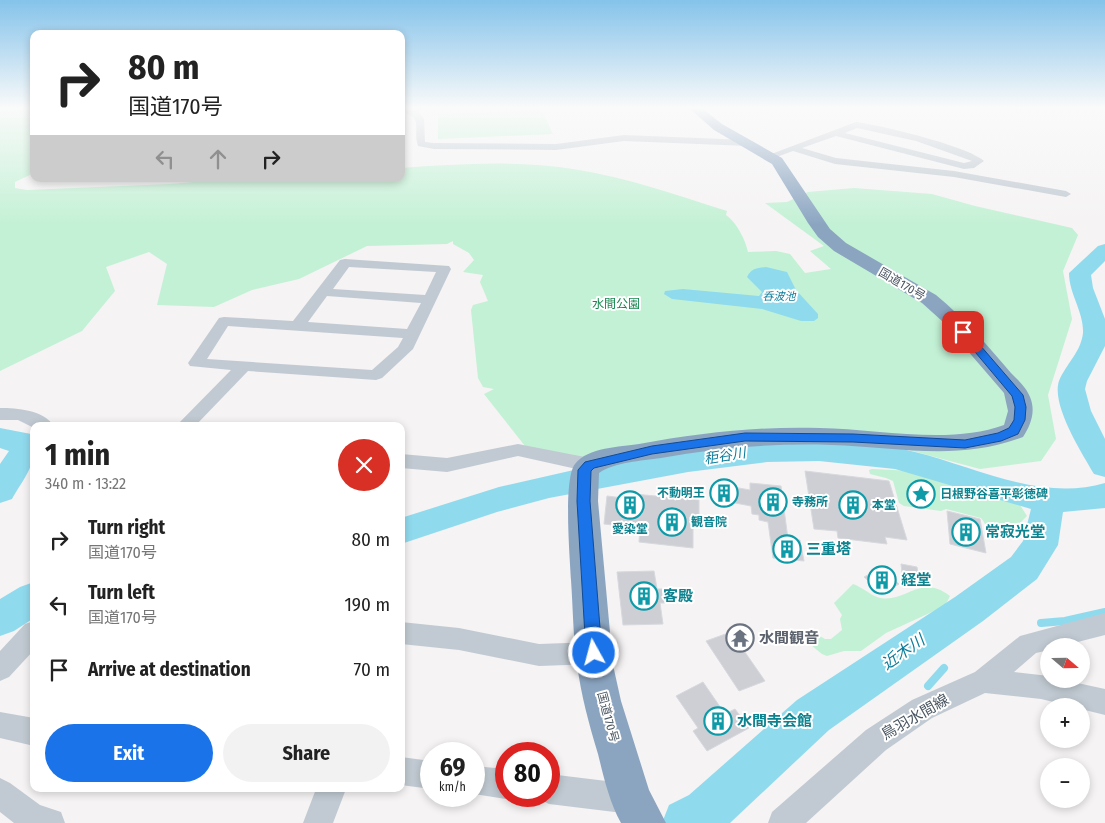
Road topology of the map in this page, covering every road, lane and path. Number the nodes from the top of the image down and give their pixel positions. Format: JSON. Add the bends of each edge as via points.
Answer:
{"nodes":[{"id":1,"x":756,"y":147,"type":"edge"},
{"id":2,"x":798,"y":147,"type":"edge"},
{"id":3,"x":892,"y":147,"type":"edge"},
{"id":4,"x":944,"y":147,"type":"edge"},
{"id":5,"x":794,"y":149,"type":"junction"},
{"id":6,"x":771,"y":156,"type":"junction"},
{"id":7,"x":1066,"y":194,"type":"dead end"},
{"id":8,"x":322,"y":292,"type":"junction"},
{"id":9,"x":429,"y":299,"type":"junction"},
{"id":10,"x":298,"y":325,"type":"junction"},
{"id":11,"x":413,"y":334,"type":"junction"},
{"id":12,"x":244,"y":366,"type":"junction"},
{"id":13,"x":0,"y":414,"type":"edge"},
{"id":14,"x":37,"y":422,"type":"edge"},
{"id":15,"x":189,"y":422,"type":"edge"},
{"id":16,"x":405,"y":461,"type":"edge"},
{"id":17,"x":586,"y":478,"type":"junction"},
{"id":18,"x":1105,"y":624,"type":"edge"},
{"id":19,"x":405,"y":633,"type":"edge"},
{"id":20,"x":30,"y":636,"type":"edge"},
{"id":21,"x":594,"y":653,"type":"junction"},
{"id":22,"x":0,"y":669,"type":"edge"},
{"id":23,"x":984,"y":681,"type":"junction"},
{"id":24,"x":1105,"y":702,"type":"edge"},
{"id":25,"x":0,"y":725,"type":"edge"},
{"id":26,"x":30,"y":731,"type":"edge"},
{"id":27,"x":405,"y":772,"type":"edge"},
{"id":28,"x":420,"y":774,"type":"edge"},
{"id":29,"x":330,"y":792,"type":"edge"},
{"id":30,"x":560,"y":792,"type":"edge"},
{"id":31,"x":0,"y":793,"type":"edge"},
{"id":32,"x":638,"y":812,"type":"edge"},
{"id":33,"x":50,"y":823,"type":"edge"},
{"id":34,"x":318,"y":823,"type":"edge"},
{"id":35,"x":783,"y":823,"type":"edge"}],
"edges":[{"from":1,"to":6,"type":"highway","name":"国道170号"},
{"from":2,"to":5,"type":"street"},
{"from":3,"to":4,"type":"street","via":[[964,166],[980,161]]},
{"from":5,"to":6,"type":"street"},
{"from":5,"to":7,"type":"street","via":[[840,162],[954,174]]},
{"from":6,"to":17,"type":"highway","name":"国道170号","via":[[831,240],[935,304],[994,366],[1017,395],[1021,407],[1020,420],[1014,431],[965,444],[745,437],[652,450]]},
{"from":8,"to":9,"type":"street"},
{"from":8,"to":9,"type":"street","via":[[345,263],[444,270]]},
{"from":8,"to":10,"type":"street"},
{"from":9,"to":11,"type":"street"},
{"from":10,"to":11,"type":"street"},
{"from":10,"to":12,"type":"street","via":[[224,321],[196,363]]},
{"from":11,"to":12,"type":"street","via":[[405,350],[376,376]]},
{"from":12,"to":15,"type":"street"},
{"from":13,"to":14,"type":"street","via":[[21,414]]},
{"from":16,"to":17,"type":"street","via":[[448,465],[518,450]]},
{"from":17,"to":21,"type":"highway","name":"国道170号"},
{"from":18,"to":23,"type":"street","via":[[1029,644]]},
{"from":19,"to":21,"type":"street","via":[[459,639],[539,654]]},
{"from":20,"to":22,"type":"street"},
{"from":21,"to":32,"type":"highway","name":"国道170号","via":[[602,701]]},
{"from":23,"to":24,"type":"street","name":"鳥羽水間線","via":[[1041,686]]},
{"from":23,"to":35,"type":"street","name":"鳥羽水間線","via":[[922,709],[876,740]]},
{"from":25,"to":26,"type":"street"},
{"from":27,"to":28,"type":"street"},
{"from":29,"to":34,"type":"street"},
{"from":30,"to":32,"type":"street"},
{"from":31,"to":33,"type":"street","via":[[33,819]]}]}
